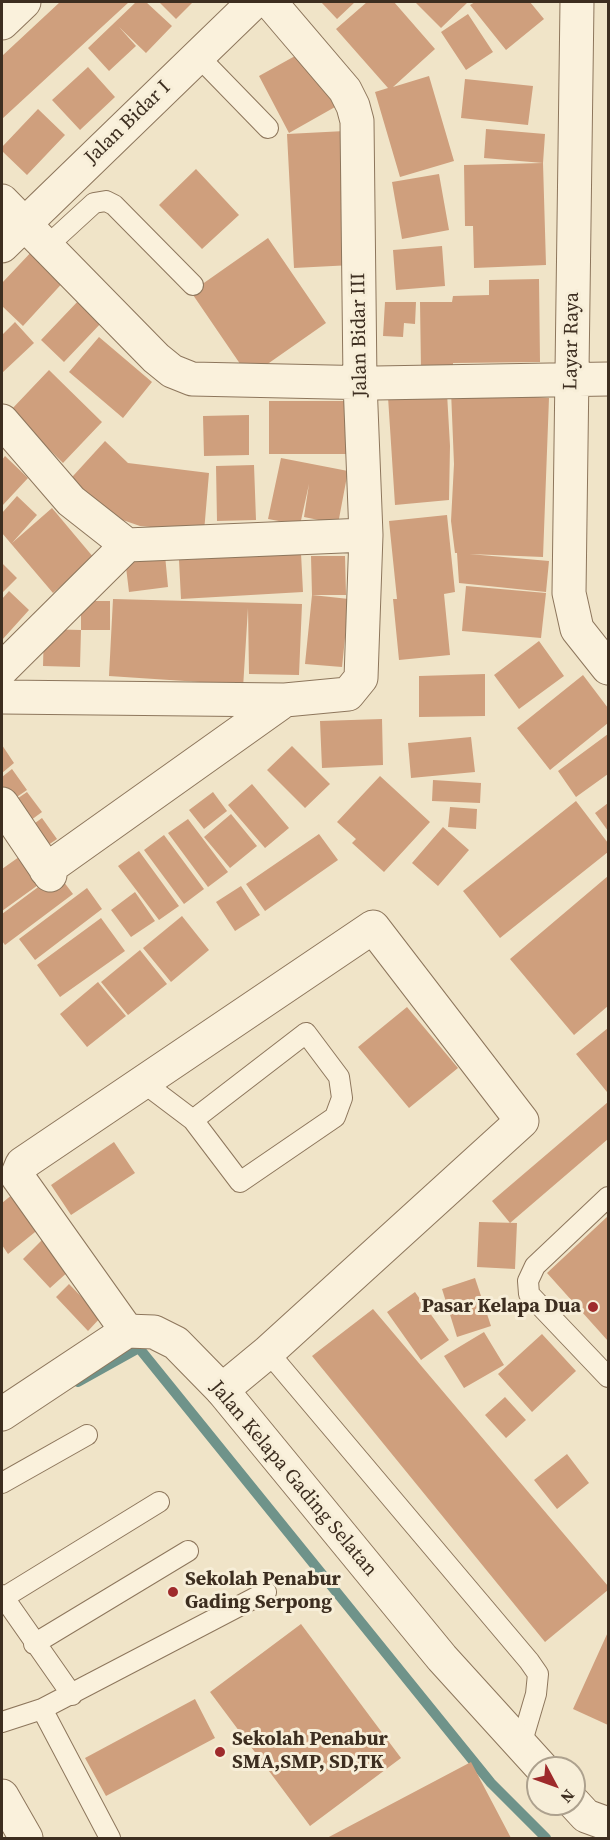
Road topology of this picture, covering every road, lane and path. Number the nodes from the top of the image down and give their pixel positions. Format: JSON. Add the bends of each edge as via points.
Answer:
{"nodes":[{"id":1,"x":24,"y":2,"type":"edge"},
{"id":2,"x":254,"y":2,"type":"edge"},
{"id":3,"x":270,"y":2,"type":"edge"},
{"id":4,"x":577,"y":2,"type":"edge"},
{"id":5,"x":2,"y":23,"type":"edge"},
{"id":6,"x":198,"y":56,"type":"junction"},
{"id":7,"x":268,"y":128,"type":"dead end"},
{"id":8,"x":8,"y":224,"type":"edge"},
{"id":9,"x":47,"y":246,"type":"junction"},
{"id":10,"x":193,"y":285,"type":"dead end"},
{"id":11,"x":571,"y":378,"type":"junction"},
{"id":12,"x":609,"y":380,"type":"edge"},
{"id":13,"x":360,"y":382,"type":"junction"},
{"id":14,"x":2,"y":421,"type":"edge"},
{"id":15,"x":366,"y":535,"type":"junction"},
{"id":16,"x":127,"y":545,"type":"junction"},
{"id":17,"x":609,"y":668,"type":"edge"},
{"id":18,"x":2,"y":669,"type":"edge"},
{"id":19,"x":2,"y":697,"type":"edge"},
{"id":20,"x":285,"y":700,"type":"junction"},
{"id":21,"x":2,"y":804,"type":"edge"},
{"id":22,"x":144,"y":1083,"type":"junction"},
{"id":23,"x":193,"y":1120,"type":"junction"},
{"id":24,"x":609,"y":1197,"type":"edge"},
{"id":25,"x":127,"y":1331,"type":"junction"},
{"id":26,"x":268,"y":1352,"type":"junction"},
{"id":27,"x":609,"y":1377,"type":"edge"},
{"id":28,"x":222,"y":1390,"type":"junction"},
{"id":29,"x":2,"y":1414,"type":"edge"},
{"id":30,"x":87,"y":1436,"type":"dead end"},
{"id":31,"x":2,"y":1483,"type":"edge"},
{"id":32,"x":159,"y":1502,"type":"dead end"},
{"id":33,"x":188,"y":1551,"type":"dead end"},
{"id":34,"x":266,"y":1592,"type":"dead end"},
{"id":35,"x":2,"y":1597,"type":"edge"},
{"id":36,"x":34,"y":1644,"type":"junction"},
{"id":37,"x":72,"y":1695,"type":"junction"},
{"id":38,"x":42,"y":1709,"type":"junction"},
{"id":39,"x":2,"y":1722,"type":"edge"},
{"id":40,"x":531,"y":1756,"type":"edge"},
{"id":41,"x":2,"y":1796,"type":"edge"},
{"id":42,"x":586,"y":1816,"type":"edge"},
{"id":43,"x":609,"y":1824,"type":"edge"},
{"id":44,"x":27,"y":1839,"type":"edge"},
{"id":45,"x":110,"y":1839,"type":"edge"}],
"edges":[{"from":1,"to":5,"type":"street"},
{"from":2,"to":6,"type":"street","name":"Jalan Bidar I"},
{"from":3,"to":13,"type":"street","name":"Jalan Bidar III","via":[[345,90],[357,121]]},
{"from":4,"to":11,"type":"street","name":"Layar Raya"},
{"from":6,"to":7,"type":"lane"},
{"from":6,"to":8,"type":"street","name":"Jalan Bidar I"},
{"from":8,"to":9,"type":"street"},
{"from":9,"to":10,"type":"lane","via":[[94,203],[106,201]]},
{"from":9,"to":13,"type":"street","via":[[172,371],[192,379]]},
{"from":11,"to":12,"type":"street"},
{"from":11,"to":13,"type":"street"},
{"from":11,"to":17,"type":"street","name":"Layar Raya","via":[[569,594],[577,628]]},
{"from":13,"to":15,"type":"street","name":"Jalan Bidar III"},
{"from":14,"to":16,"type":"street","via":[[71,501]]},
{"from":15,"to":16,"type":"street"},
{"from":15,"to":20,"type":"street","name":"Jalan Bidar III","via":[[361,678],[348,694]]},
{"from":16,"to":18,"type":"street"},
{"from":19,"to":20,"type":"street"},
{"from":20,"to":21,"type":"street","via":[[48,873]]},
{"from":22,"to":23,"type":"lane"},
{"from":22,"to":25,"type":"street","via":[[22,1164],[17,1176]]},
{"from":22,"to":26,"type":"street","via":[[373,927],[522,1121]]},
{"from":23,"to":23,"type":"lane","via":[[306,1033],[339,1077],[342,1098],[335,1117],[240,1182]]},
{"from":24,"to":27,"type":"lane","via":[[535,1266],[528,1281],[529,1294]]},
{"from":25,"to":28,"type":"street","name":"Jalan Kelapa Gading Selatan","via":[[154,1332],[176,1343]]},
{"from":25,"to":29,"type":"street"},
{"from":26,"to":28,"type":"street"},
{"from":26,"to":40,"type":"lane","via":[[529,1660],[538,1674]]},
{"from":28,"to":40,"type":"street","name":"Jalan Kelapa Gading Selatan","via":[[442,1658]]},
{"from":30,"to":31,"type":"lane"},
{"from":32,"to":35,"type":"lane"},
{"from":33,"to":36,"type":"lane"},
{"from":34,"to":37,"type":"lane"},
{"from":35,"to":36,"type":"lane"},
{"from":36,"to":37,"type":"lane"},
{"from":37,"to":38,"type":"lane"},
{"from":38,"to":39,"type":"lane"},
{"from":38,"to":45,"type":"lane"},
{"from":41,"to":44,"type":"street"},
{"from":42,"to":43,"type":"street"}]}
